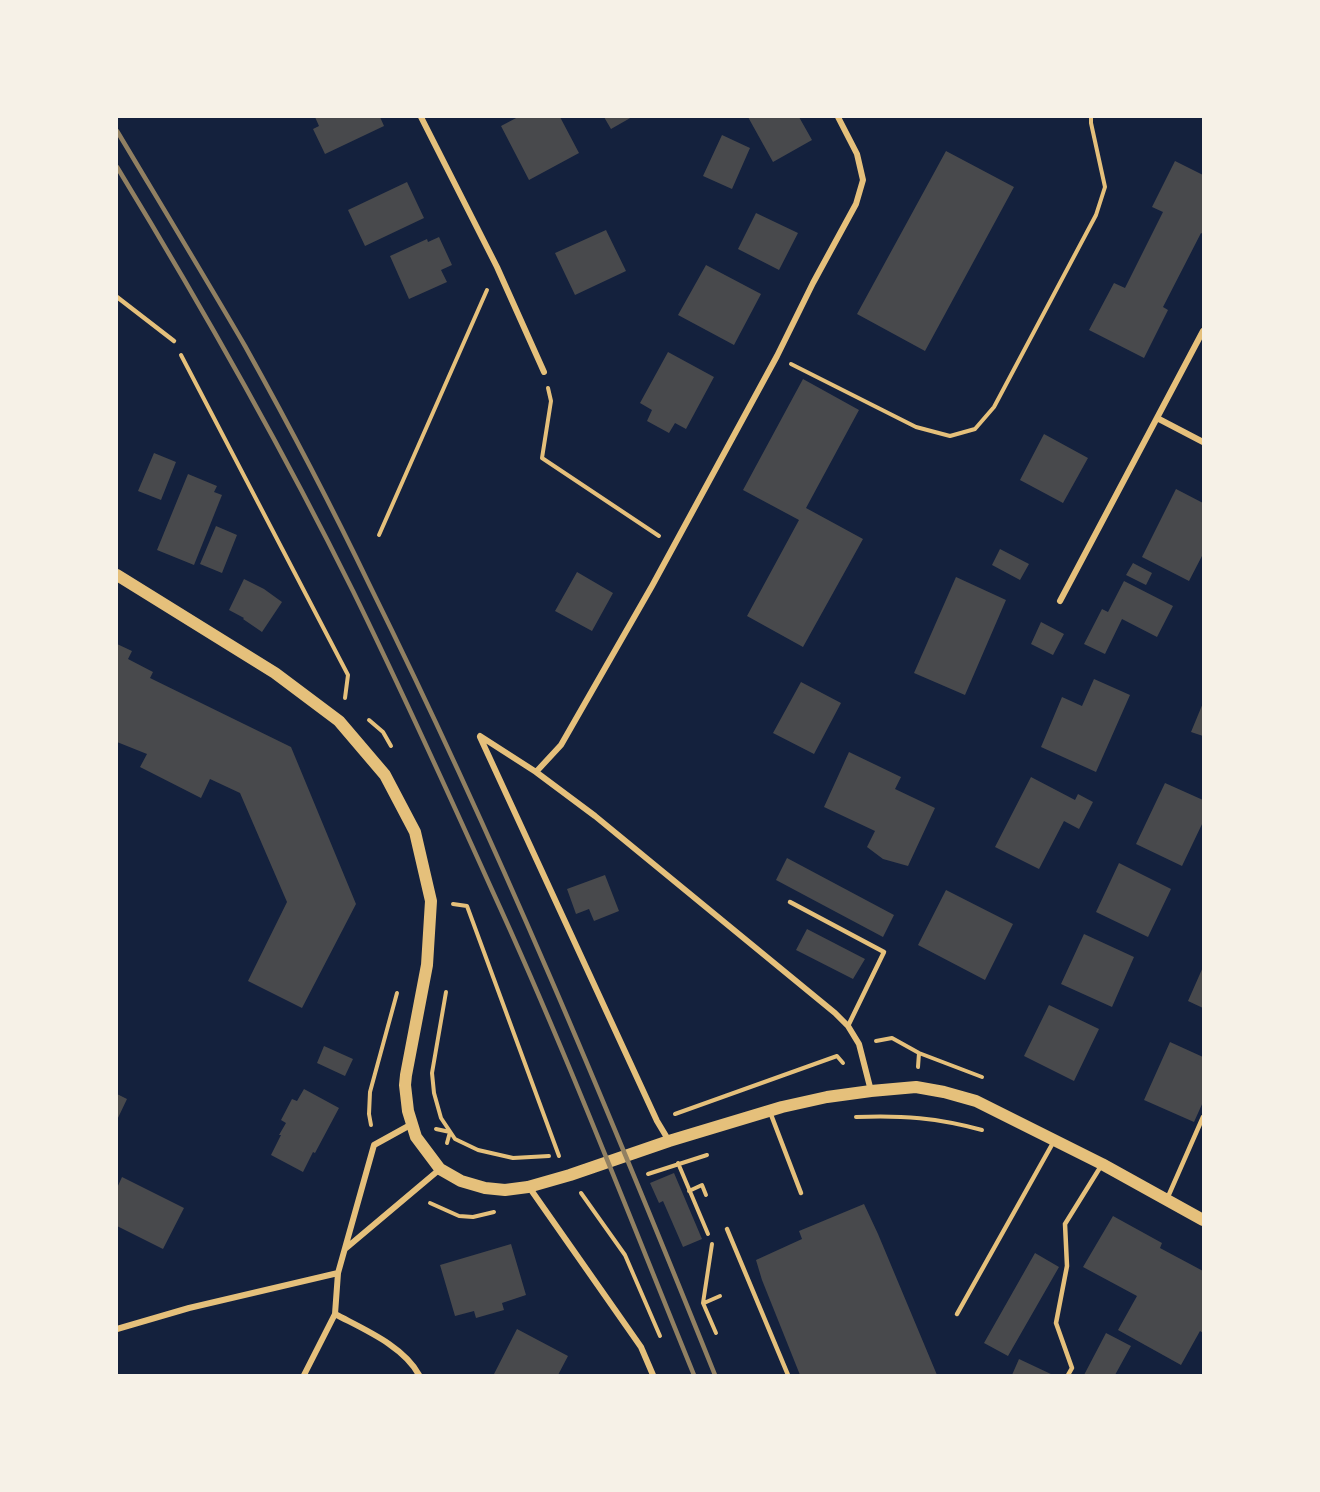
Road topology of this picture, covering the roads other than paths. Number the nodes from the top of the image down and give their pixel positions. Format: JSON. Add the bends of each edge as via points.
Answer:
{"nodes":[{"id":1,"x":421,"y":117,"type":"edge"},
{"id":2,"x":838,"y":117,"type":"edge"},
{"id":3,"x":117,"y":297,"type":"edge"},
{"id":4,"x":1203,"y":331,"type":"edge"},
{"id":5,"x":174,"y":341,"type":"road end"},
{"id":6,"x":544,"y":372,"type":"road end"},
{"id":7,"x":1157,"y":418,"type":"junction"},
{"id":8,"x":1203,"y":442,"type":"edge"},
{"id":9,"x":117,"y":575,"type":"edge"},
{"id":10,"x":1060,"y":601,"type":"dead end"},
{"id":11,"x":536,"y":772,"type":"junction"},
{"id":12,"x":790,"y":902,"type":"dead end"},
{"id":13,"x":848,"y":1026,"type":"junction"},
{"id":14,"x":871,"y":1091,"type":"junction"},
{"id":15,"x":770,"y":1111,"type":"junction"},
{"id":16,"x":1203,"y":1117,"type":"edge"},
{"id":17,"x":412,"y":1124,"type":"junction"},
{"id":18,"x":1055,"y":1140,"type":"junction"},
{"id":19,"x":669,"y":1141,"type":"junction"},
{"id":20,"x":1102,"y":1164,"type":"junction"},
{"id":21,"x":440,"y":1169,"type":"junction"},
{"id":22,"x":528,"y":1186,"type":"junction"},
{"id":23,"x":801,"y":1193,"type":"dead end"},
{"id":24,"x":1167,"y":1199,"type":"junction"},
{"id":25,"x":1203,"y":1220,"type":"edge"},
{"id":26,"x":728,"y":1229,"type":"dead end"},
{"id":27,"x":345,"y":1249,"type":"junction"},
{"id":28,"x":338,"y":1273,"type":"junction"},
{"id":29,"x":335,"y":1314,"type":"junction"},
{"id":30,"x":957,"y":1314,"type":"dead end"},
{"id":31,"x":117,"y":1329,"type":"edge"},
{"id":32,"x":304,"y":1375,"type":"edge"},
{"id":33,"x":419,"y":1375,"type":"edge"},
{"id":34,"x":653,"y":1375,"type":"edge"},
{"id":35,"x":788,"y":1375,"type":"edge"},
{"id":36,"x":1068,"y":1375,"type":"edge"}],
"edges":[{"from":1,"to":6,"type":"street","via":[[497,267]]},
{"from":2,"to":11,"type":"street","via":[[857,154],[863,180],[856,204],[674,546],[561,745]]},
{"from":3,"to":5,"type":"lane"},
{"from":4,"to":7,"type":"street"},
{"from":7,"to":8,"type":"street"},
{"from":7,"to":10,"type":"street"},
{"from":9,"to":17,"type":"main road","via":[[275,673],[339,722],[385,775],[415,832],[431,901],[427,965],[405,1085]]},
{"from":11,"to":13,"type":"street","via":[[673,878]]},
{"from":11,"to":19,"type":"street","via":[[480,736]]},
{"from":12,"to":13,"type":"lane","via":[[884,952]]},
{"from":13,"to":14,"type":"street","via":[[859,1044]]},
{"from":14,"to":15,"type":"main road"},
{"from":14,"to":18,"type":"main road","via":[[916,1087],[944,1092],[976,1101]]},
{"from":15,"to":19,"type":"main road"},
{"from":15,"to":23,"type":"lane"},
{"from":16,"to":24,"type":"lane"},
{"from":17,"to":21,"type":"main road","via":[[416,1137]]},
{"from":17,"to":27,"type":"street","via":[[374,1145]]},
{"from":18,"to":20,"type":"main road"},
{"from":18,"to":30,"type":"lane"},
{"from":19,"to":22,"type":"main road"},
{"from":20,"to":24,"type":"main road"},
{"from":20,"to":36,"type":"lane","via":[[1065,1224],[1067,1266],[1056,1323],[1072,1368]]},
{"from":21,"to":22,"type":"main road","via":[[485,1188]]},
{"from":21,"to":27,"type":"street"},
{"from":22,"to":34,"type":"street","via":[[641,1347]]},
{"from":24,"to":25,"type":"main road"},
{"from":26,"to":35,"type":"lane"},
{"from":27,"to":28,"type":"street"},
{"from":28,"to":29,"type":"street"},
{"from":28,"to":31,"type":"street"},
{"from":29,"to":32,"type":"street"},
{"from":29,"to":33,"type":"street","via":[[387,1342],[413,1364]]}]}
